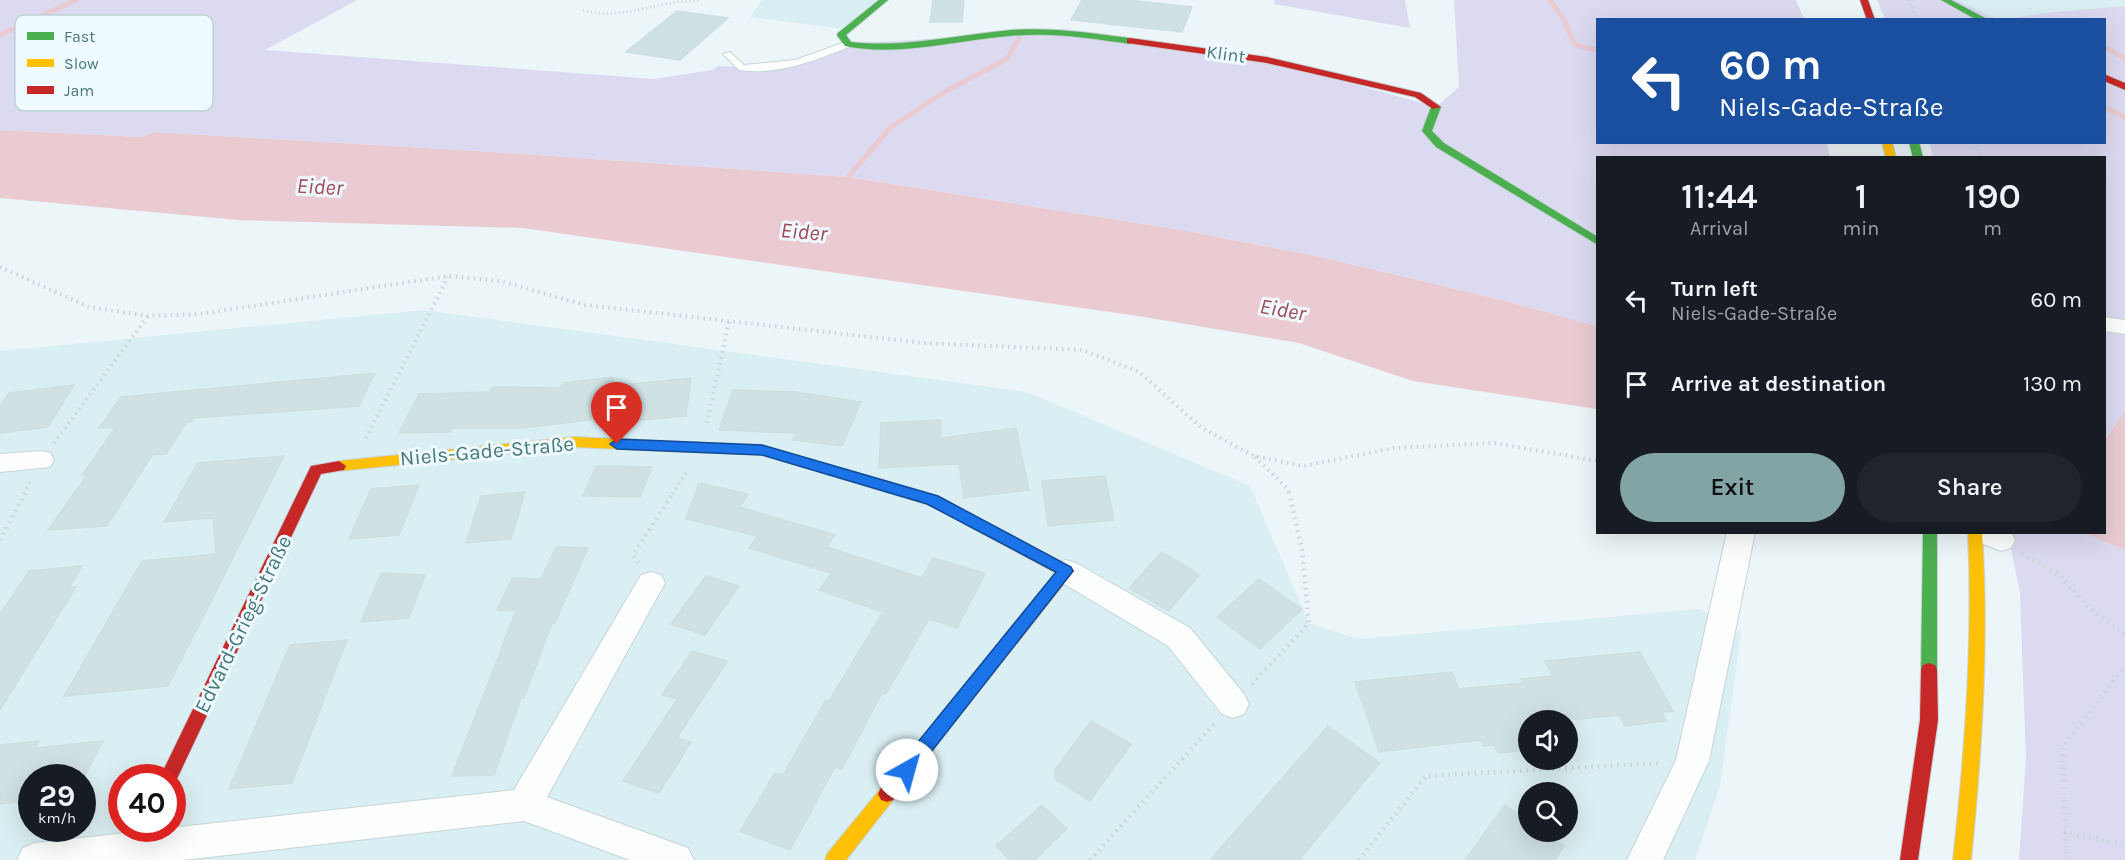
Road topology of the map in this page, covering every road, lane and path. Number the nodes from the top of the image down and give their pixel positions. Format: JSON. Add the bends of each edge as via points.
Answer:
{"nodes":[{"id":1,"x":699,"y":0,"type":"edge"},
{"id":2,"x":884,"y":0,"type":"edge"},
{"id":3,"x":1864,"y":0,"type":"edge"},
{"id":4,"x":1909,"y":0,"type":"edge"},
{"id":5,"x":1945,"y":0,"type":"edge"},
{"id":6,"x":583,"y":10,"type":"dead end"},
{"id":7,"x":1870,"y":18,"type":"edge"},
{"id":8,"x":1917,"y":18,"type":"edge"},
{"id":9,"x":1981,"y":18,"type":"edge"},
{"id":10,"x":848,"y":44,"type":"junction"},
{"id":11,"x":728,"y":54,"type":"dead end"},
{"id":12,"x":2106,"y":78,"type":"edge"},
{"id":13,"x":2125,"y":87,"type":"edge"},
{"id":14,"x":1596,"y":241,"type":"edge"},
{"id":15,"x":0,"y":267,"type":"edge"},
{"id":16,"x":449,"y":276,"type":"junction"},
{"id":17,"x":148,"y":316,"type":"junction"},
{"id":18,"x":2106,"y":324,"type":"edge"},
{"id":19,"x":2125,"y":327,"type":"edge"},
{"id":20,"x":41,"y":460,"type":"junction"},
{"id":21,"x":1596,"y":461,"type":"edge"},
{"id":22,"x":0,"y":463,"type":"edge"},
{"id":23,"x":353,"y":464,"type":"junction"},
{"id":24,"x":316,"y":471,"type":"joint"},
{"id":25,"x":1740,"y":534,"type":"edge"},
{"id":26,"x":1930,"y":534,"type":"edge"},
{"id":27,"x":1986,"y":535,"type":"edge"},
{"id":28,"x":0,"y":540,"type":"edge"},
{"id":29,"x":1066,"y":571,"type":"junction"},
{"id":30,"x":651,"y":583,"type":"dead end"},
{"id":31,"x":2125,"y":635,"type":"edge"},
{"id":32,"x":2125,"y":666,"type":"edge"},
{"id":33,"x":1233,"y":704,"type":"dead end"},
{"id":34,"x":1692,"y":761,"type":"junction"},
{"id":35,"x":175,"y":764,"type":"edge"},
{"id":36,"x":524,"y":805,"type":"junction"},
{"id":37,"x":2064,"y":832,"type":"junction"},
{"id":38,"x":2125,"y":845,"type":"edge"},
{"id":39,"x":136,"y":846,"type":"edge"},
{"id":40,"x":35,"y":860,"type":"edge"},
{"id":41,"x":676,"y":860,"type":"edge"},
{"id":42,"x":834,"y":860,"type":"edge"},
{"id":43,"x":1359,"y":860,"type":"edge"},
{"id":44,"x":1645,"y":860,"type":"edge"},
{"id":45,"x":1909,"y":860,"type":"edge"},
{"id":46,"x":1962,"y":860,"type":"edge"},
{"id":47,"x":2066,"y":860,"type":"edge"}],
"edges":[{"from":1,"to":6,"type":"path","via":[[647,10],[592,14]]},
{"from":2,"to":10,"type":"main road","via":[[841,35]]},
{"from":3,"to":7,"type":"main road"},
{"from":4,"to":8,"type":"path"},
{"from":5,"to":9,"type":"main road"},
{"from":10,"to":11,"type":"lane","via":[[801,63],[773,68],[742,68]]},
{"from":10,"to":14,"type":"main road","name":"Klint","via":[[880,48],[1060,31],[1267,60],[1418,95],[1436,107],[1427,131],[1440,145]]},
{"from":12,"to":13,"type":"main road"},
{"from":15,"to":17,"type":"path","via":[[89,307]]},
{"from":16,"to":17,"type":"path","via":[[200,314]]},
{"from":16,"to":21,"type":"path","via":[[500,281],[596,306],[923,343],[1083,350],[1139,372],[1202,428],[1233,445],[1254,456],[1303,466],[1394,448],[1494,443]]},
{"from":16,"to":23,"type":"path"},
{"from":17,"to":20,"type":"path"},
{"from":18,"to":19,"type":"street"},
{"from":20,"to":22,"type":"street"},
{"from":20,"to":28,"type":"path"},
{"from":23,"to":24,"type":"main road","name":"Niels-Gade-Straße"},
{"from":23,"to":29,"type":"main road","name":"Niels-Gade-Straße","via":[[574,442],[762,450],[932,500]]},
{"from":24,"to":35,"type":"main road","name":"Edvard-Grieg-Straße"},
{"from":25,"to":34,"type":"street"},
{"from":26,"to":45,"type":"main road","via":[[1929,720]]},
{"from":27,"to":31,"type":"path","via":[[2059,575],[2090,608]]},
{"from":27,"to":46,"type":"main road","via":[[1979,573],[1975,739]]},
{"from":29,"to":33,"type":"street","name":"Niels-Gade-Straße","via":[[1179,637]]},
{"from":29,"to":42,"type":"main road"},
{"from":30,"to":36,"type":"street"},
{"from":32,"to":37,"type":"path","via":[[2063,747]]},
{"from":34,"to":43,"type":"path","via":[[1426,776]]},
{"from":34,"to":44,"type":"street"},
{"from":36,"to":39,"type":"street"},
{"from":36,"to":41,"type":"street"},
{"from":37,"to":38,"type":"path"},
{"from":37,"to":47,"type":"path"},
{"from":39,"to":40,"type":"street"}]}
